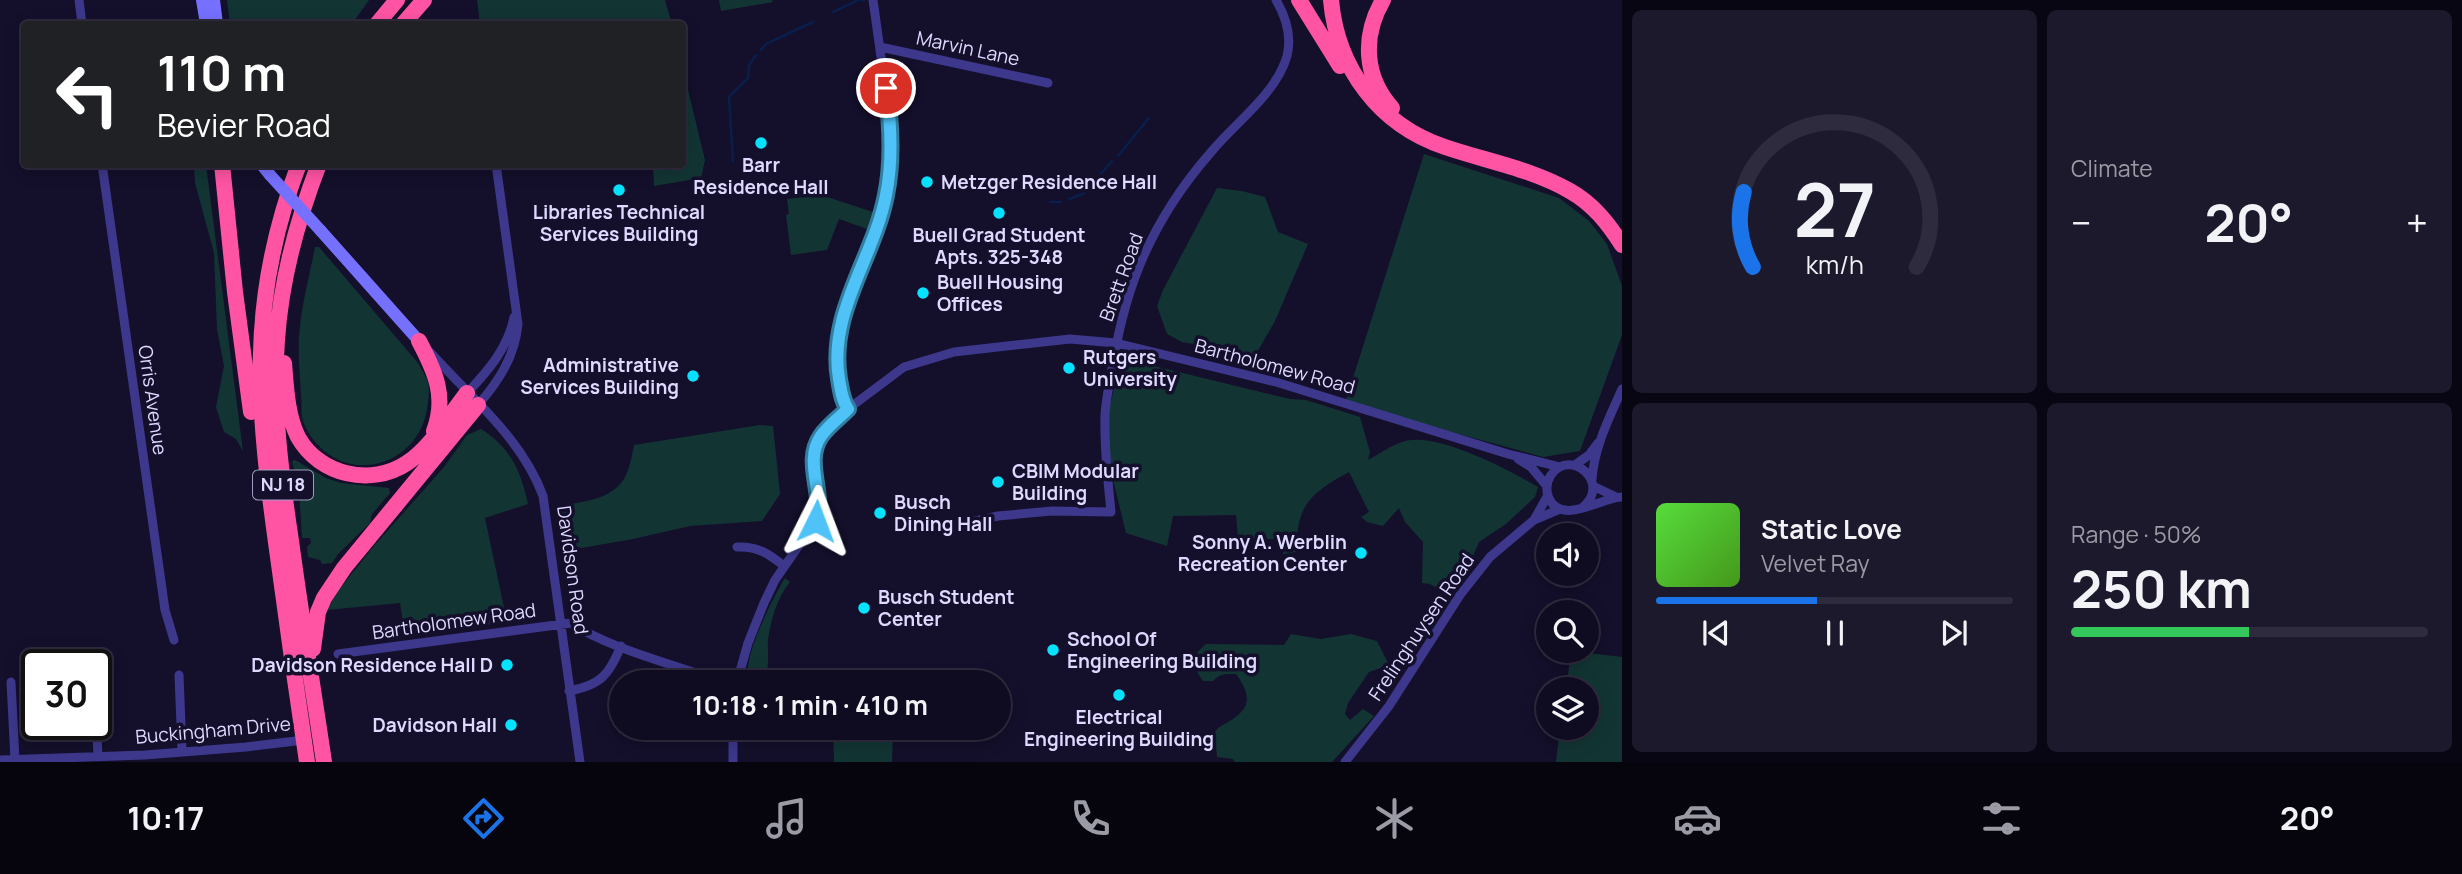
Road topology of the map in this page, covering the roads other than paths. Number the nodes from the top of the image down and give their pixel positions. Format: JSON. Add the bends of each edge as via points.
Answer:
{"nodes":[{"id":1,"x":79,"y":0,"type":"edge"},
{"id":2,"x":202,"y":0,"type":"edge"},
{"id":3,"x":214,"y":0,"type":"edge"},
{"id":4,"x":386,"y":0,"type":"edge"},
{"id":5,"x":397,"y":0,"type":"edge"},
{"id":6,"x":424,"y":0,"type":"edge"},
{"id":7,"x":873,"y":0,"type":"edge"},
{"id":8,"x":1276,"y":0,"type":"edge"},
{"id":9,"x":1299,"y":0,"type":"edge"},
{"id":10,"x":1331,"y":0,"type":"edge"},
{"id":11,"x":1383,"y":0,"type":"edge"},
{"id":12,"x":82,"y":21,"type":"edge"},
{"id":13,"x":206,"y":21,"type":"edge"},
{"id":14,"x":217,"y":21,"type":"edge"},
{"id":15,"x":376,"y":21,"type":"edge"},
{"id":16,"x":379,"y":21,"type":"edge"},
{"id":17,"x":406,"y":21,"type":"edge"},
{"id":18,"x":880,"y":47,"type":"junction"},
{"id":19,"x":1355,"y":77,"type":"junction"},
{"id":20,"x":1048,"y":83,"type":"dead end"},
{"id":21,"x":1421,"y":137,"type":"junction"},
{"id":22,"x":103,"y":168,"type":"edge"},
{"id":23,"x":222,"y":168,"type":"edge"},
{"id":24,"x":298,"y":168,"type":"edge"},
{"id":25,"x":318,"y":168,"type":"edge"},
{"id":26,"x":497,"y":168,"type":"edge"},
{"id":27,"x":265,"y":170,"type":"edge"},
{"id":28,"x":1622,"y":244,"type":"edge"},
{"id":29,"x":287,"y":266,"type":"junction"},
{"id":30,"x":515,"y":312,"type":"junction"},
{"id":31,"x":419,"y":341,"type":"junction"},
{"id":32,"x":1116,"y":343,"type":"junction"},
{"id":33,"x":1622,"y":389,"type":"edge"},
{"id":34,"x":473,"y":399,"type":"junction"},
{"id":35,"x":848,"y":409,"type":"junction"},
{"id":36,"x":430,"y":439,"type":"junction"},
{"id":37,"x":1601,"y":439,"type":"junction"},
{"id":38,"x":1508,"y":454,"type":"junction"},
{"id":39,"x":1575,"y":465,"type":"junction"},
{"id":40,"x":1560,"y":467,"type":"junction"},
{"id":41,"x":1592,"y":483,"type":"junction"},
{"id":42,"x":1548,"y":491,"type":"junction"},
{"id":43,"x":1619,"y":497,"type":"edge"},
{"id":44,"x":1582,"y":508,"type":"junction"},
{"id":45,"x":1560,"y":509,"type":"junction"},
{"id":46,"x":1534,"y":520,"type":"junction"},
{"id":47,"x":961,"y":524,"type":"dead end"},
{"id":48,"x":737,"y":547,"type":"dead end"},
{"id":49,"x":784,"y":566,"type":"junction"},
{"id":50,"x":280,"y":571,"type":"junction"},
{"id":51,"x":561,"y":624,"type":"junction"},
{"id":52,"x":174,"y":640,"type":"dead end"},
{"id":53,"x":621,"y":646,"type":"junction"},
{"id":54,"x":338,"y":654,"type":"dead end"},
{"id":55,"x":688,"y":670,"type":"edge"},
{"id":56,"x":741,"y":670,"type":"edge"},
{"id":57,"x":179,"y":675,"type":"dead end"},
{"id":58,"x":11,"y":682,"type":"dead end"},
{"id":59,"x":569,"y":691,"type":"junction"},
{"id":60,"x":314,"y":704,"type":"junction"},
{"id":61,"x":97,"y":740,"type":"edge"},
{"id":62,"x":303,"y":740,"type":"junction"},
{"id":63,"x":733,"y":740,"type":"edge"},
{"id":64,"x":182,"y":751,"type":"junction"},
{"id":65,"x":98,"y":757,"type":"junction"},
{"id":66,"x":161,"y":758,"type":"edge"},
{"id":67,"x":0,"y":760,"type":"edge"},
{"id":68,"x":15,"y":760,"type":"junction"},
{"id":69,"x":307,"y":762,"type":"edge"},
{"id":70,"x":324,"y":762,"type":"edge"},
{"id":71,"x":580,"y":762,"type":"edge"},
{"id":72,"x":733,"y":762,"type":"edge"},
{"id":73,"x":1345,"y":762,"type":"edge"}],
"edges":[{"from":1,"to":12,"type":"street"},
{"from":2,"to":13,"type":"main road"},
{"from":3,"to":14,"type":"main road"},
{"from":4,"to":15,"type":"highway"},
{"from":5,"to":16,"type":"highway"},
{"from":6,"to":17,"type":"highway"},
{"from":7,"to":18,"type":"street"},
{"from":8,"to":32,"type":"street","name":"Brett Road","via":[[1289,40],[1276,81],[1195,170],[1167,213],[1139,267]]},
{"from":9,"to":19,"type":"highway","via":[[1344,72]]},
{"from":10,"to":19,"type":"highway","via":[[1338,39]]},
{"from":11,"to":21,"type":"highway","via":[[1372,24],[1370,69],[1384,99]]},
{"from":18,"to":20,"type":"street","name":"Marvin Lane"},
{"from":18,"to":35,"type":"street","via":[[890,170],[877,231],[840,328],[837,370]]},
{"from":19,"to":21,"type":"highway","via":[[1384,111]]},
{"from":21,"to":28,"type":"highway","via":[[1561,186],[1591,206]]},
{"from":22,"to":52,"type":"street","name":"Orris Avenue","via":[[165,610]]},
{"from":23,"to":50,"type":"highway","via":[[241,347]]},
{"from":24,"to":50,"type":"highway","number":"NJ 18","via":[[273,247],[259,357],[261,429]]},
{"from":25,"to":29,"type":"highway","number":"NJ 18"},
{"from":26,"to":30,"type":"street"},
{"from":27,"to":31,"type":"main road","name":"Davidson Road","bridge":true},
{"from":29,"to":36,"type":"highway","via":[[287,393],[294,428],[304,446],[326,466],[369,475],[396,470]]},
{"from":29,"to":60,"type":"highway","number":"NJ 18","via":[[277,341],[277,428]]},
{"from":30,"to":34,"type":"street","via":[[510,334]]},
{"from":30,"to":34,"type":"street","via":[[517,332],[511,355],[495,386]]},
{"from":31,"to":34,"type":"street","name":"Davidson Road"},
{"from":31,"to":36,"type":"highway","via":[[438,378],[441,395]]},
{"from":32,"to":35,"type":"street","name":"Bartholomew Road","via":[[1070,339],[954,352],[904,367]]},
{"from":32,"to":38,"type":"street","name":"Bartholomew Road","via":[[1276,382]]},
{"from":32,"to":47,"type":"street","name":"Brett Road","via":[[1105,414],[1111,512],[1052,511]]},
{"from":33,"to":37,"type":"street"},
{"from":34,"to":36,"type":"highway"},
{"from":34,"to":51,"type":"street","name":"Davidson Road","via":[[517,447],[543,496]]},
{"from":34,"to":60,"type":"highway","via":[[324,598],[312,655]]},
{"from":35,"to":49,"type":"street","name":"Bartholomew Road","via":[[816,444],[813,463],[819,513]]},
{"from":37,"to":39,"type":"street"},
{"from":37,"to":41,"type":"street"},
{"from":38,"to":40,"type":"street","name":"Bartholomew Road"},
{"from":38,"to":42,"type":"street","name":"Bartholomew Road","via":[[1531,467]]},
{"from":39,"to":40,"type":"street"},
{"from":39,"to":41,"type":"street","via":[[1584,469]]},
{"from":40,"to":42,"type":"street","via":[[1552,474]]},
{"from":41,"to":43,"type":"street"},
{"from":41,"to":44,"type":"street","via":[[1591,498]]},
{"from":42,"to":45,"type":"street"},
{"from":42,"to":46,"type":"street","name":"Frelinghuysen Road"},
{"from":43,"to":44,"type":"street"},
{"from":44,"to":45,"type":"street"},
{"from":45,"to":46,"type":"street","name":"Frelinghuysen Road"},
{"from":46,"to":73,"type":"street","name":"Frelinghuysen Road","via":[[1490,557],[1460,595],[1389,706]]},
{"from":48,"to":49,"type":"street","via":[[764,551]]},
{"from":49,"to":56,"type":"street","name":"Bartholomew Road","via":[[756,621]]},
{"from":50,"to":62,"type":"highway","number":"NJ 18"},
{"from":51,"to":53,"type":"street","name":"Bartholomew Road","via":[[572,623]]},
{"from":51,"to":54,"type":"street","name":"Bartholomew Road"},
{"from":51,"to":59,"type":"street","name":"Davidson Road"},
{"from":53,"to":55,"type":"street","name":"Bartholomew Road"},
{"from":53,"to":59,"type":"street","via":[[604,677]]},
{"from":57,"to":64,"type":"street"},
{"from":58,"to":68,"type":"street"},
{"from":59,"to":71,"type":"street","name":"Davidson Road"},
{"from":60,"to":70,"type":"highway","number":"NJ 18"},
{"from":61,"to":65,"type":"street"},
{"from":62,"to":64,"type":"street","name":"Buckingham Drive"},
{"from":62,"to":69,"type":"highway","number":"NJ 18"},
{"from":63,"to":72,"type":"street"},
{"from":64,"to":66,"type":"street","name":"Buckingham Drive"},
{"from":65,"to":66,"type":"street","name":"Buckingham Drive"},
{"from":65,"to":68,"type":"street","name":"Buckingham Drive"},
{"from":67,"to":68,"type":"street","name":"Buckingham Drive"}]}
